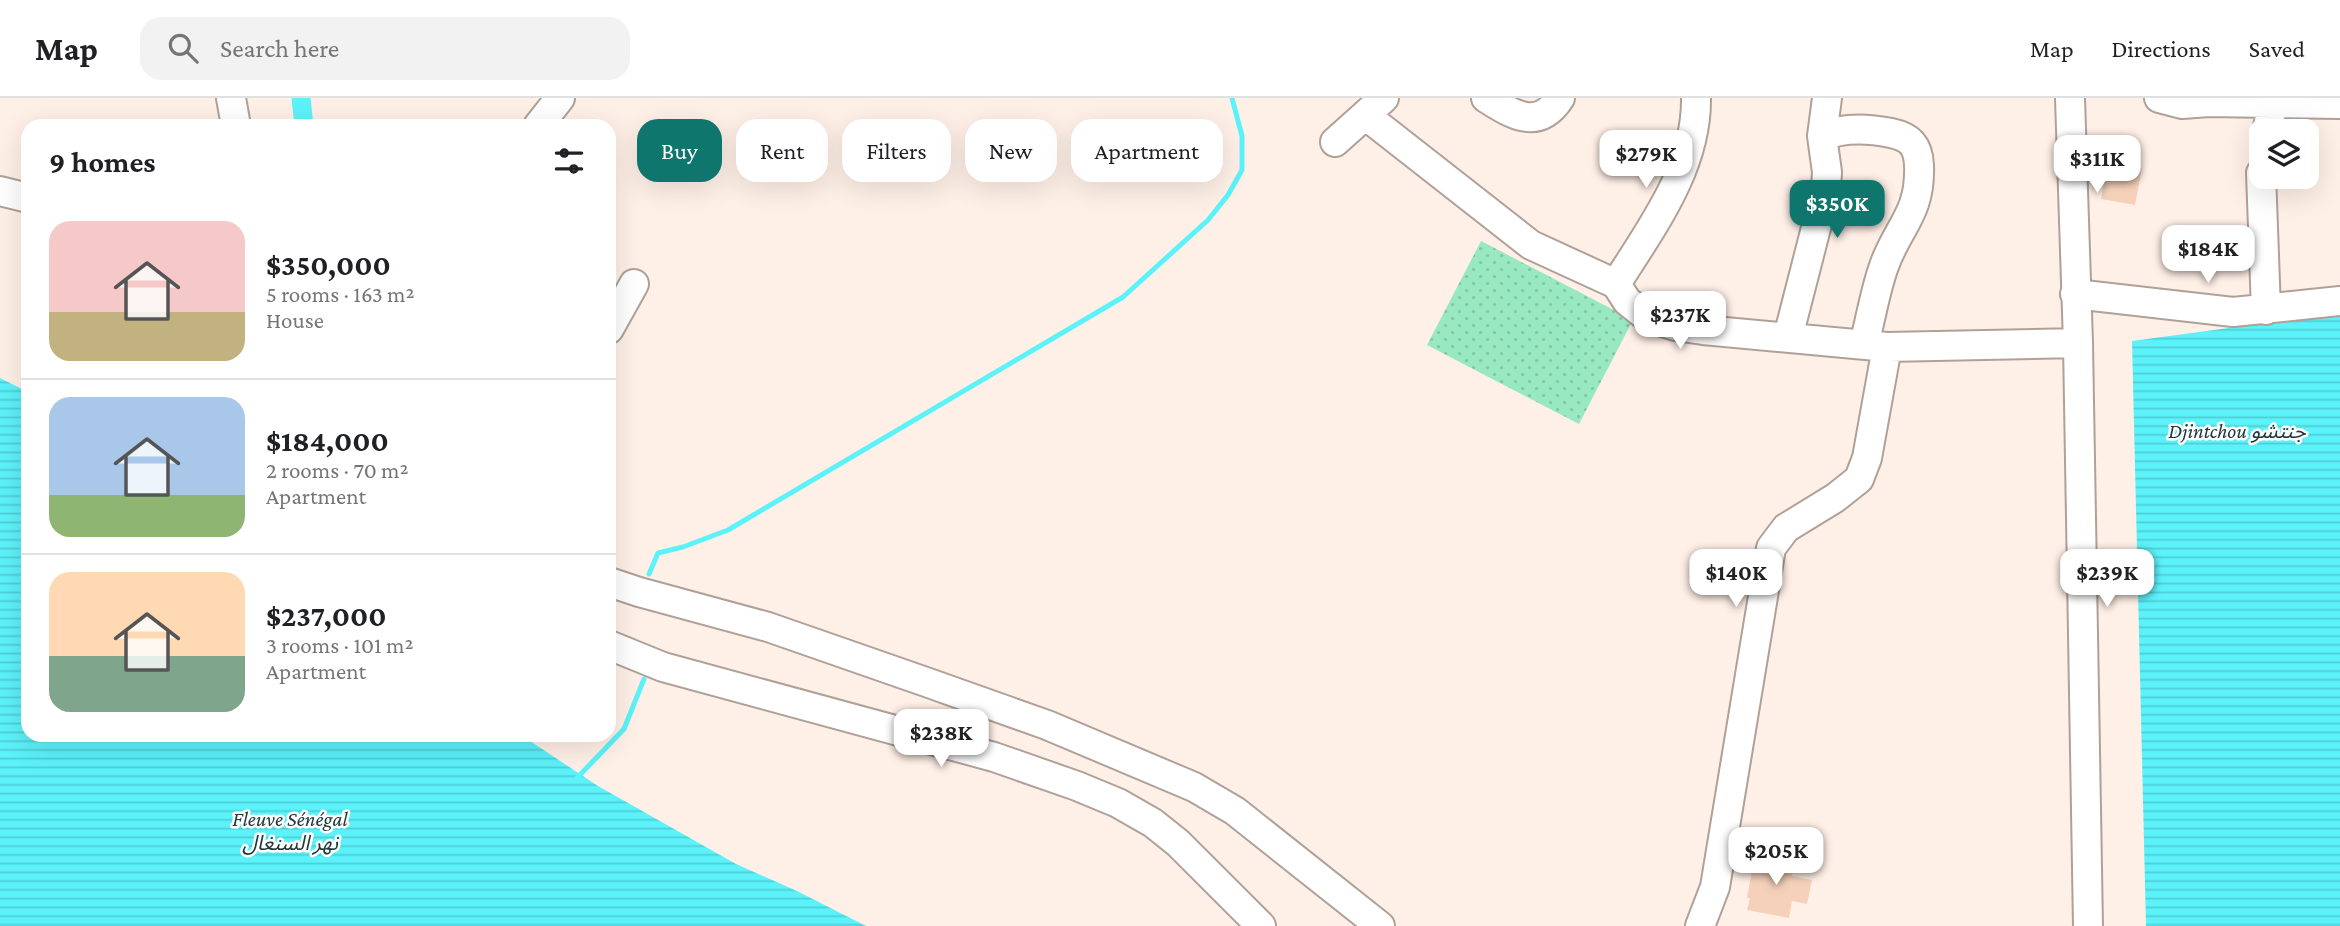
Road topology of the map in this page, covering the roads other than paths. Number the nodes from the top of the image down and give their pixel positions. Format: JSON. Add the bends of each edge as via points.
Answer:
{"nodes":[{"id":1,"x":231,"y":98,"type":"edge"},
{"id":2,"x":560,"y":98,"type":"edge"},
{"id":3,"x":1486,"y":98,"type":"edge"},
{"id":4,"x":1560,"y":98,"type":"edge"},
{"id":5,"x":1696,"y":98,"type":"edge"},
{"id":6,"x":1827,"y":98,"type":"edge"},
{"id":7,"x":2070,"y":98,"type":"edge"},
{"id":8,"x":2159,"y":98,"type":"edge"},
{"id":9,"x":2208,"y":100,"type":"edge"},
{"id":10,"x":2273,"y":103,"type":"junction"},
{"id":11,"x":2340,"y":104,"type":"edge"},
{"id":12,"x":1374,"y":107,"type":"edge"},
{"id":13,"x":235,"y":119,"type":"edge"},
{"id":14,"x":544,"y":119,"type":"edge"},
{"id":15,"x":2270,"y":119,"type":"edge"},
{"id":16,"x":1822,"y":136,"type":"junction"},
{"id":17,"x":1335,"y":142,"type":"dead end"},
{"id":18,"x":2262,"y":189,"type":"edge"},
{"id":19,"x":0,"y":191,"type":"edge"},
{"id":20,"x":21,"y":196,"type":"edge"},
{"id":21,"x":634,"y":284,"type":"dead end"},
{"id":22,"x":1616,"y":284,"type":"junction"},
{"id":23,"x":2075,"y":294,"type":"junction"},
{"id":24,"x":2340,"y":301,"type":"edge"},
{"id":25,"x":2266,"y":310,"type":"junction"},
{"id":26,"x":616,"y":316,"type":"edge"},
{"id":27,"x":1788,"y":337,"type":"junction"},
{"id":28,"x":2078,"y":343,"type":"junction"},
{"id":29,"x":1875,"y":346,"type":"junction"},
{"id":30,"x":616,"y":584,"type":"edge"},
{"id":31,"x":616,"y":648,"type":"edge"},
{"id":32,"x":1261,"y":926,"type":"edge"},
{"id":33,"x":1380,"y":926,"type":"edge"},
{"id":34,"x":1700,"y":926,"type":"edge"},
{"id":35,"x":2088,"y":926,"type":"edge"}],
"edges":[{"from":1,"to":13,"type":"street"},
{"from":2,"to":14,"type":"street"},
{"from":3,"to":4,"type":"street","via":[[1516,115],[1531,117],[1543,116]]},
{"from":5,"to":22,"type":"street","via":[[1688,149],[1674,188],[1661,217]]},
{"from":6,"to":16,"type":"street"},
{"from":7,"to":23,"type":"street"},
{"from":8,"to":9,"type":"street","via":[[2182,104]]},
{"from":9,"to":10,"type":"street"},
{"from":10,"to":11,"type":"street"},
{"from":10,"to":15,"type":"street"},
{"from":12,"to":17,"type":"street"},
{"from":12,"to":22,"type":"street","via":[[1531,245]]},
{"from":16,"to":27,"type":"street","via":[[1826,190]]},
{"from":16,"to":29,"type":"street","via":[[1845,130],[1880,131],[1909,140],[1919,154],[1914,207],[1884,265]]},
{"from":18,"to":25,"type":"street"},
{"from":19,"to":20,"type":"street"},
{"from":21,"to":26,"type":"street"},
{"from":22,"to":27,"type":"street","via":[[1647,317],[1675,326]]},
{"from":23,"to":25,"type":"street","via":[[2233,312]]},
{"from":23,"to":28,"type":"street"},
{"from":24,"to":25,"type":"street"},
{"from":27,"to":29,"type":"street"},
{"from":28,"to":29,"type":"street"},
{"from":28,"to":35,"type":"street"},
{"from":29,"to":34,"type":"street","via":[[1867,457],[1859,479],[1786,528],[1771,548],[1715,887]]},
{"from":30,"to":33,"type":"street","via":[[768,627],[926,682],[1047,725],[1195,787],[1234,811]]},
{"from":31,"to":32,"type":"street","via":[[663,667],[994,757],[1118,803],[1178,843]]}]}
